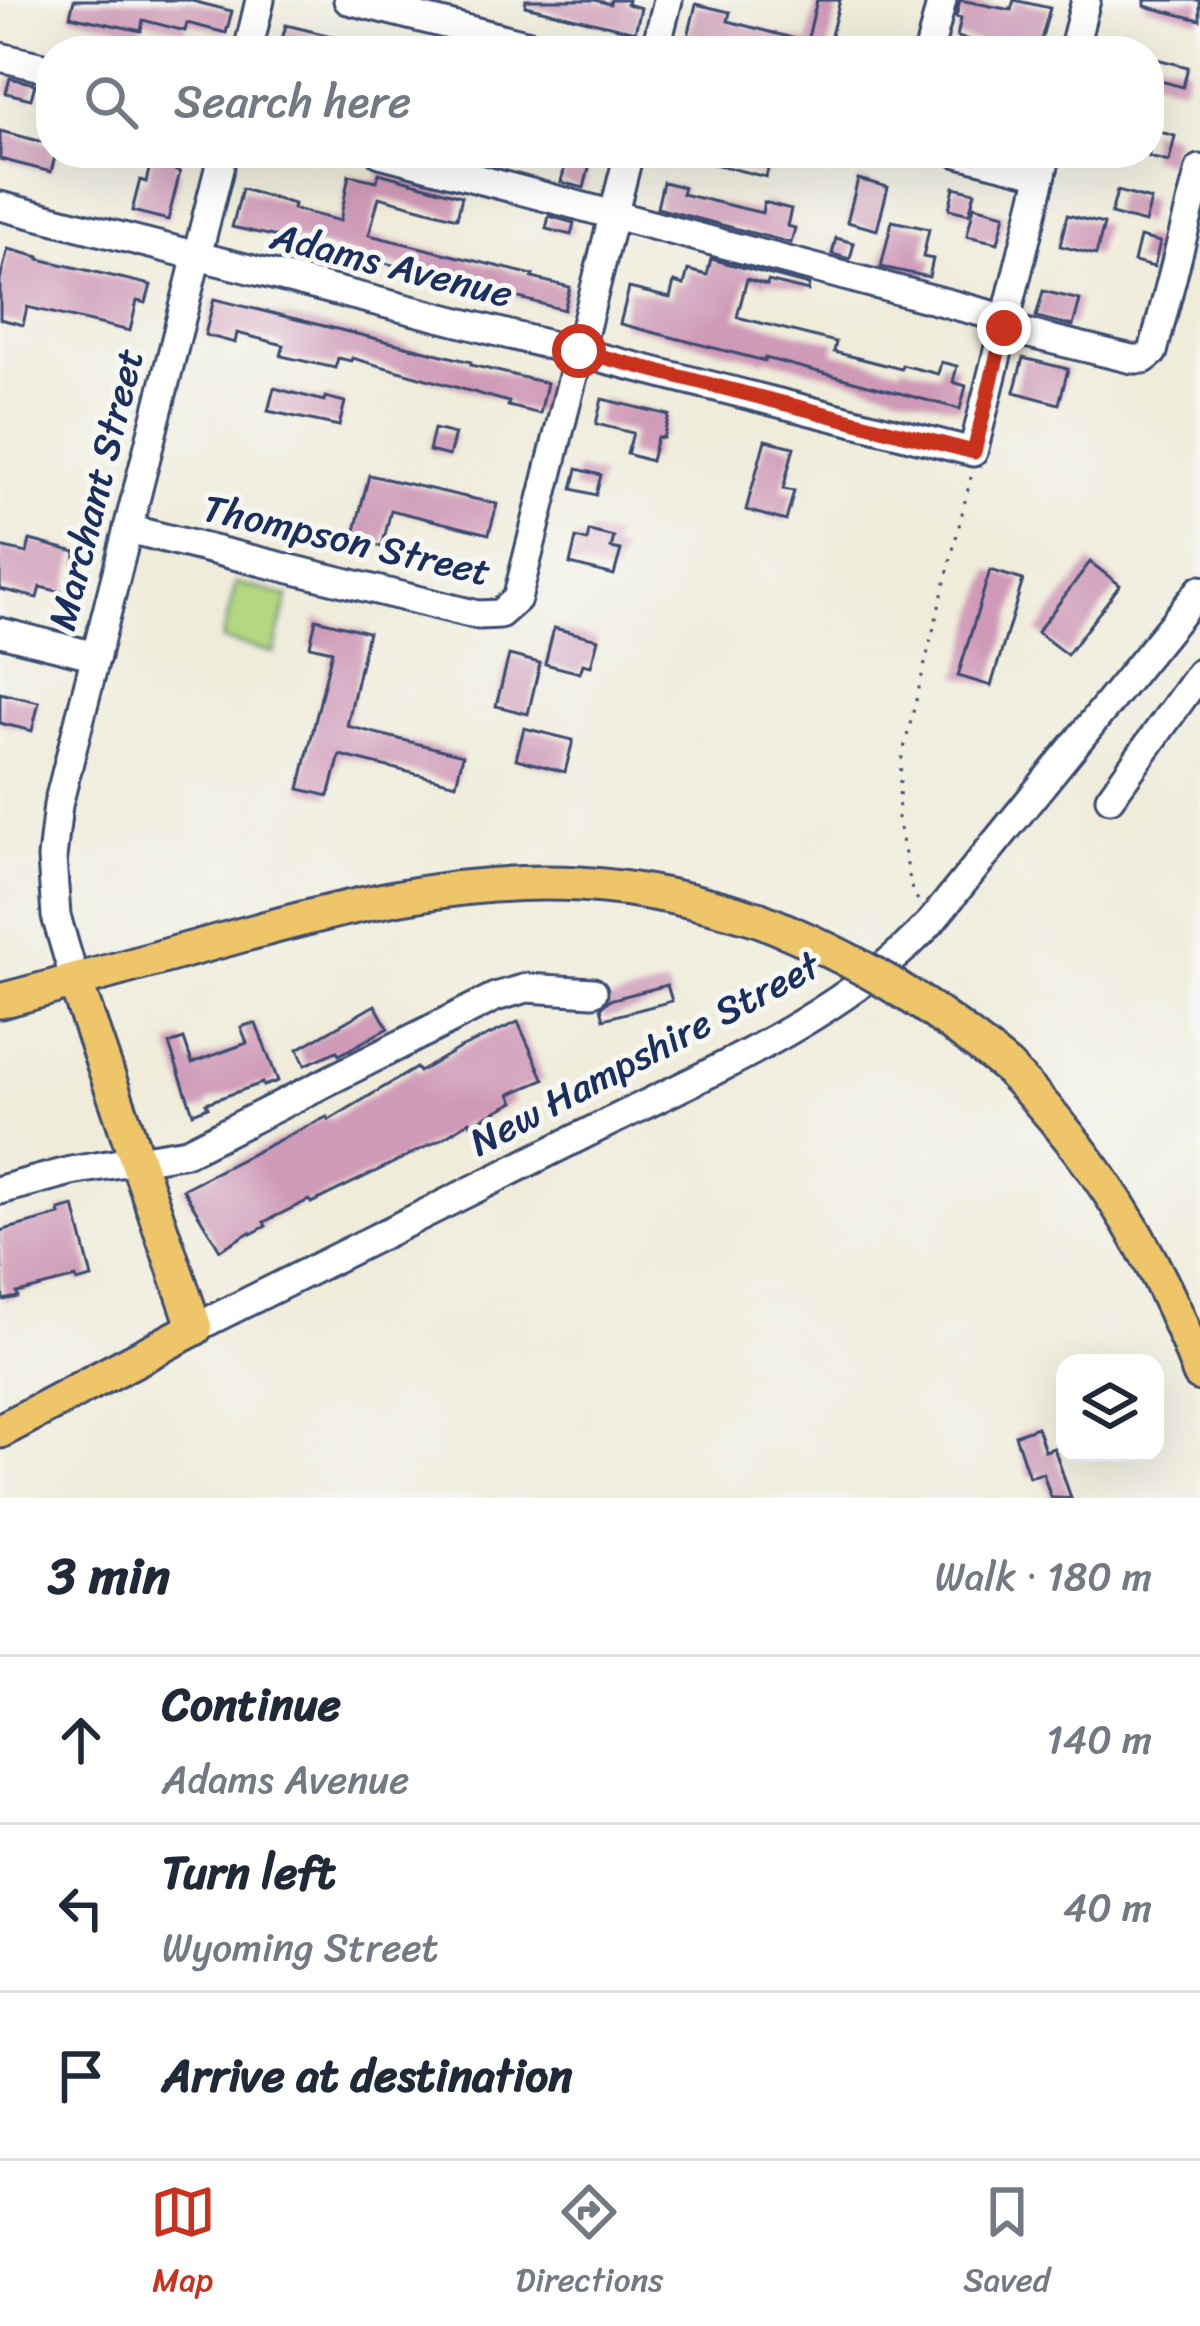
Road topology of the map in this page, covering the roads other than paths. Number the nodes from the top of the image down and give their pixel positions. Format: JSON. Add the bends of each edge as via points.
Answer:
{"nodes":[{"id":1,"x":260,"y":0,"type":"edge"},
{"id":2,"x":348,"y":0,"type":"edge"},
{"id":3,"x":668,"y":0,"type":"edge"},
{"id":4,"x":941,"y":0,"type":"edge"},
{"id":5,"x":1086,"y":0,"type":"edge"},
{"id":6,"x":252,"y":36,"type":"edge"},
{"id":7,"x":493,"y":36,"type":"edge"},
{"id":8,"x":659,"y":36,"type":"edge"},
{"id":9,"x":933,"y":36,"type":"edge"},
{"id":10,"x":1077,"y":36,"type":"edge"},
{"id":11,"x":0,"y":56,"type":"edge"},
{"id":12,"x":36,"y":65,"type":"edge"},
{"id":13,"x":219,"y":168,"type":"edge"},
{"id":14,"x":438,"y":168,"type":"edge"},
{"id":15,"x":625,"y":168,"type":"edge"},
{"id":16,"x":1044,"y":168,"type":"edge"},
{"id":17,"x":1200,"y":169,"type":"edge"},
{"id":18,"x":0,"y":206,"type":"edge"},
{"id":19,"x":614,"y":213,"type":"junction"},
{"id":20,"x":197,"y":256,"type":"junction"},
{"id":21,"x":1006,"y":323,"type":"junction"},
{"id":22,"x":579,"y":351,"type":"junction"},
{"id":23,"x":128,"y":529,"type":"junction"},
{"id":24,"x":1200,"y":590,"type":"edge"},
{"id":25,"x":0,"y":632,"type":"edge"},
{"id":26,"x":95,"y":656,"type":"junction"},
{"id":27,"x":1200,"y":673,"type":"edge"},
{"id":28,"x":1110,"y":798,"type":"dead end"},
{"id":29,"x":75,"y":981,"type":"junction"},
{"id":30,"x":593,"y":992,"type":"dead end"},
{"id":31,"x":0,"y":1001,"type":"edge"},
{"id":32,"x":136,"y":1161,"type":"junction"},
{"id":33,"x":0,"y":1190,"type":"edge"},
{"id":34,"x":195,"y":1328,"type":"junction"},
{"id":35,"x":1200,"y":1374,"type":"edge"},
{"id":36,"x":0,"y":1431,"type":"edge"}],
"edges":[{"from":1,"to":6,"type":"street"},
{"from":2,"to":7,"type":"street"},
{"from":3,"to":8,"type":"street"},
{"from":4,"to":9,"type":"street"},
{"from":5,"to":10,"type":"street"},
{"from":11,"to":12,"type":"street"},
{"from":13,"to":20,"type":"street","name":"Marchant Street"},
{"from":14,"to":19,"type":"street"},
{"from":15,"to":19,"type":"street","name":"Thompson Street"},
{"from":16,"to":21,"type":"street"},
{"from":17,"to":21,"type":"street","via":[[1153,352],[1132,359]]},
{"from":18,"to":20,"type":"street","name":"Adams Avenue"},
{"from":19,"to":21,"type":"street"},
{"from":19,"to":22,"type":"street","name":"Thompson Street"},
{"from":20,"to":22,"type":"street","name":"Adams Avenue"},
{"from":20,"to":23,"type":"street","name":"Marchant Street"},
{"from":21,"to":22,"type":"street","name":"Adams Avenue","via":[[974,452]]},
{"from":22,"to":23,"type":"street","name":"Thompson Street","via":[[517,598],[500,614],[478,616]]},
{"from":23,"to":26,"type":"street","name":"Marchant Street"},
{"from":24,"to":34,"type":"street","name":"New Hampshire Street","via":[[931,922],[852,993]]},
{"from":25,"to":26,"type":"street"},
{"from":26,"to":29,"type":"street","name":"Marchant Street","via":[[52,858],[56,916]]},
{"from":27,"to":28,"type":"street"},
{"from":29,"to":31,"type":"main road"},
{"from":29,"to":32,"type":"main road","name":"Marchant Street"},
{"from":29,"to":35,"type":"main road","bridge":true,"via":[[325,912],[481,886],[642,890],[758,919],[898,986],[962,1030],[1050,1110],[1142,1245]]},
{"from":30,"to":32,"type":"street","via":[[527,988],[495,997],[187,1153]]},
{"from":32,"to":33,"type":"street"},
{"from":32,"to":34,"type":"main road","name":"Marchant Street"},
{"from":34,"to":36,"type":"main road","name":"New Hampshire Street"}]}
